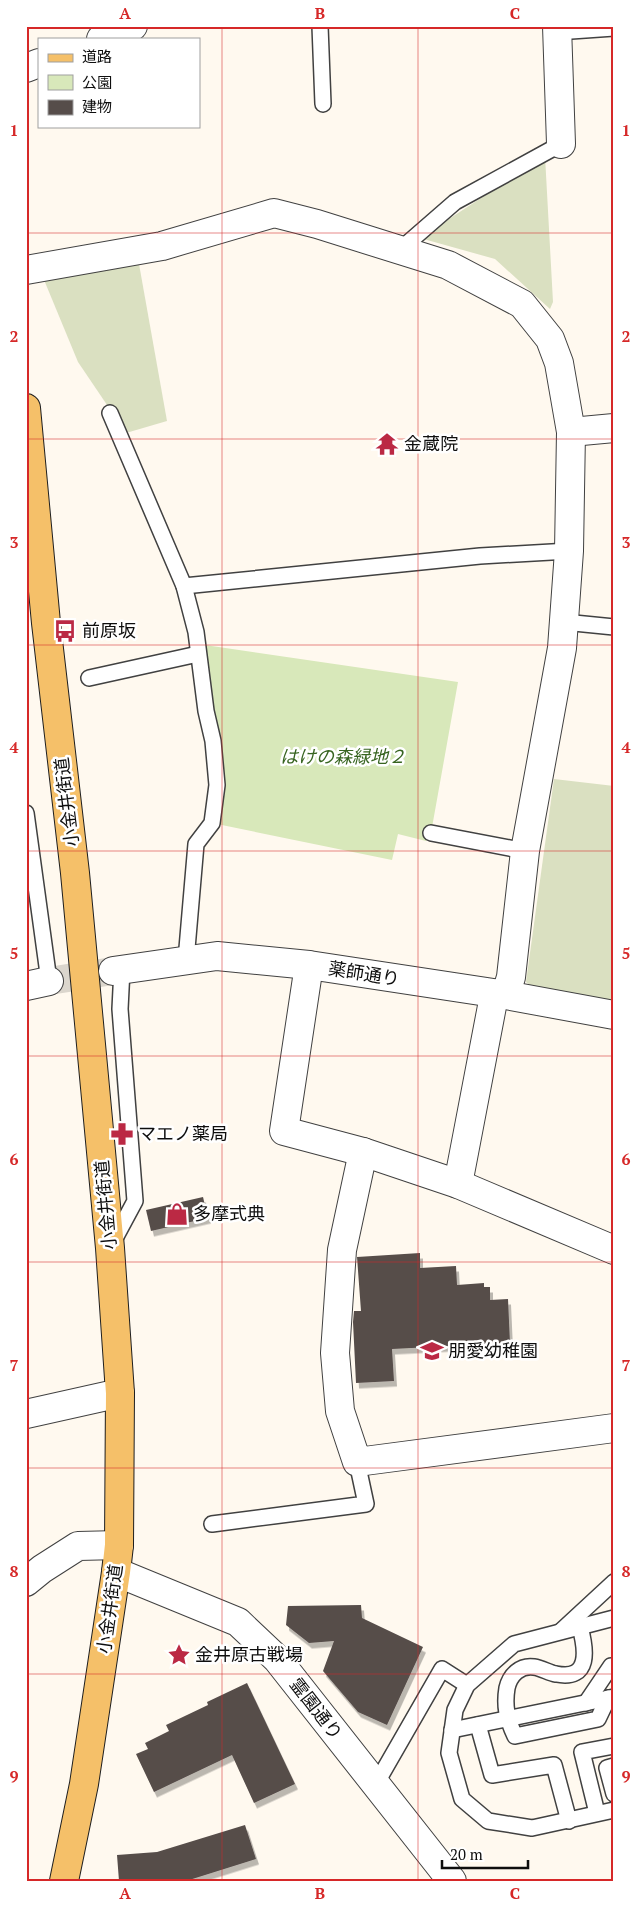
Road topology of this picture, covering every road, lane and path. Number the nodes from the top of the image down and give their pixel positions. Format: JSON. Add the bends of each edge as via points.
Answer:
{"nodes":[{"id":1,"x":133,"y":26,"type":"edge"},
{"id":2,"x":320,"y":26,"type":"edge"},
{"id":3,"x":614,"y":28,"type":"edge"},
{"id":4,"x":557,"y":29,"type":"edge"},
{"id":5,"x":103,"y":38,"type":"edge"},
{"id":6,"x":38,"y":63,"type":"edge"},
{"id":7,"x":26,"y":68,"type":"edge"},
{"id":8,"x":323,"y":104,"type":"dead end"},
{"id":9,"x":561,"y":144,"type":"joint"},
{"id":10,"x":401,"y":249,"type":"junction"},
{"id":11,"x":26,"y":270,"type":"edge"},
{"id":12,"x":26,"y":408,"type":"edge"},
{"id":13,"x":110,"y":413,"type":"dead end"},
{"id":14,"x":614,"y":428,"type":"edge"},
{"id":15,"x":571,"y":432,"type":"junction"},
{"id":16,"x":569,"y":551,"type":"junction"},
{"id":17,"x":184,"y":586,"type":"junction"},
{"id":18,"x":564,"y":622,"type":"junction"},
{"id":19,"x":614,"y":627,"type":"edge"},
{"id":20,"x":198,"y":654,"type":"junction"},
{"id":21,"x":89,"y":678,"type":"dead end"},
{"id":22,"x":26,"y":813,"type":"edge"},
{"id":23,"x":431,"y":833,"type":"dead end"},
{"id":24,"x":525,"y":851,"type":"junction"},
{"id":25,"x":186,"y":960,"type":"junction"},
{"id":26,"x":309,"y":965,"type":"junction"},
{"id":27,"x":118,"y":970,"type":"joint"},
{"id":28,"x":38,"y":983,"type":"edge"},
{"id":29,"x":500,"y":994,"type":"junction"},
{"id":30,"x":614,"y":1015,"type":"edge"},
{"id":31,"x":363,"y":1152,"type":"junction"},
{"id":32,"x":458,"y":1184,"type":"junction"},
{"id":33,"x":110,"y":1248,"type":"junction"},
{"id":34,"x":614,"y":1250,"type":"edge"},
{"id":35,"x":120,"y":1393,"type":"junction"},
{"id":36,"x":26,"y":1414,"type":"edge"},
{"id":37,"x":614,"y":1428,"type":"edge"},
{"id":38,"x":357,"y":1462,"type":"junction"},
{"id":39,"x":212,"y":1524,"type":"dead end"},
{"id":40,"x":119,"y":1545,"type":"junction"},
{"id":41,"x":32,"y":1571,"type":"edge"},
{"id":42,"x":116,"y":1572,"type":"junction"},
{"id":43,"x":614,"y":1582,"type":"edge"},
{"id":44,"x":614,"y":1618,"type":"edge"},
{"id":45,"x":580,"y":1627,"type":"junction"},
{"id":46,"x":560,"y":1632,"type":"junction"},
{"id":47,"x":614,"y":1666,"type":"edge"},
{"id":48,"x":467,"y":1685,"type":"junction"},
{"id":49,"x":611,"y":1698,"type":"edge"},
{"id":50,"x":586,"y":1703,"type":"junction"},
{"id":51,"x":507,"y":1719,"type":"junction"},
{"id":52,"x":478,"y":1725,"type":"junction"},
{"id":53,"x":452,"y":1730,"type":"junction"},
{"id":54,"x":614,"y":1746,"type":"edge"},
{"id":55,"x":614,"y":1766,"type":"edge"},
{"id":56,"x":376,"y":1784,"type":"junction"},
{"id":57,"x":614,"y":1794,"type":"edge"},
{"id":58,"x":614,"y":1810,"type":"edge"},
{"id":59,"x":597,"y":1813,"type":"junction"},
{"id":60,"x":568,"y":1820,"type":"junction"},
{"id":61,"x":64,"y":1881,"type":"edge"},
{"id":62,"x":452,"y":1881,"type":"edge"}],
"edges":[{"from":1,"to":5,"type":"street"},
{"from":2,"to":8,"type":"lane"},
{"from":3,"to":4,"type":"lane"},
{"from":4,"to":9,"type":"street"},
{"from":6,"to":7,"type":"street"},
{"from":9,"to":10,"type":"lane","via":[[455,202]]},
{"from":10,"to":11,"type":"street","via":[[274,213],[162,246]]},
{"from":10,"to":15,"type":"street","via":[[448,265],[522,304],[550,339],[559,363]]},
{"from":12,"to":33,"type":"main road","name":"小金井街道"},
{"from":13,"to":17,"type":"lane"},
{"from":14,"to":15,"type":"street"},
{"from":15,"to":16,"type":"street"},
{"from":16,"to":17,"type":"lane","via":[[480,556]]},
{"from":16,"to":18,"type":"street"},
{"from":17,"to":20,"type":"lane"},
{"from":18,"to":19,"type":"lane"},
{"from":18,"to":24,"type":"street"},
{"from":20,"to":21,"type":"lane"},
{"from":20,"to":25,"type":"lane","via":[[217,784],[212,823],[196,844]]},
{"from":22,"to":28,"type":"lane"},
{"from":23,"to":24,"type":"lane"},
{"from":24,"to":29,"type":"street","via":[[511,977],[508,987]]},
{"from":25,"to":26,"type":"street","name":"薬師通り","via":[[218,956]]},
{"from":25,"to":27,"type":"street","name":"薬師通り"},
{"from":26,"to":29,"type":"street","name":"薬師通り"},
{"from":26,"to":31,"type":"street","via":[[284,1131]]},
{"from":27,"to":33,"type":"lane","via":[[135,1201]]},
{"from":29,"to":30,"type":"street","name":"薬師通り"},
{"from":29,"to":32,"type":"street","via":[[493,1001]]},
{"from":31,"to":32,"type":"street"},
{"from":31,"to":38,"type":"street","via":[[342,1250],[335,1353],[340,1411]]},
{"from":32,"to":34,"type":"street"},
{"from":33,"to":35,"type":"main road","name":"小金井街道"},
{"from":35,"to":36,"type":"street"},
{"from":35,"to":40,"type":"main road","name":"小金井街道"},
{"from":37,"to":38,"type":"street"},
{"from":38,"to":39,"type":"lane","via":[[366,1504]]},
{"from":40,"to":41,"type":"street","via":[[78,1546]]},
{"from":40,"to":42,"type":"main road","name":"小金井街道"},
{"from":42,"to":56,"type":"street","name":"霊園通り","via":[[238,1622],[277,1658]]},
{"from":42,"to":61,"type":"main road","name":"小金井街道","via":[[84,1784]]},
{"from":43,"to":46,"type":"lane"},
{"from":44,"to":45,"type":"lane"},
{"from":45,"to":46,"type":"lane"},
{"from":45,"to":51,"type":"lane","via":[[585,1644],[583,1665],[578,1671],[568,1674],[533,1667],[522,1668],[513,1674],[505,1699]]},
{"from":46,"to":48,"type":"lane","via":[[514,1644]]},
{"from":47,"to":50,"type":"lane"},
{"from":48,"to":53,"type":"lane","via":[[455,1710]]},
{"from":48,"to":56,"type":"lane","via":[[442,1670]]},
{"from":49,"to":50,"type":"lane"},
{"from":49,"to":51,"type":"lane","via":[[598,1719],[580,1723],[515,1736]]},
{"from":50,"to":51,"type":"lane"},
{"from":51,"to":52,"type":"lane"},
{"from":52,"to":53,"type":"lane"},
{"from":52,"to":60,"type":"lane","via":[[492,1775],[554,1765]]},
{"from":53,"to":60,"type":"lane","via":[[449,1753],[462,1799],[488,1821],[532,1828]]},
{"from":54,"to":59,"type":"lane","via":[[582,1752]]},
{"from":55,"to":57,"type":"lane","via":[[607,1768]]},
{"from":56,"to":62,"type":"street","name":"霊園通り"},
{"from":58,"to":59,"type":"lane"},
{"from":59,"to":60,"type":"lane"}]}
